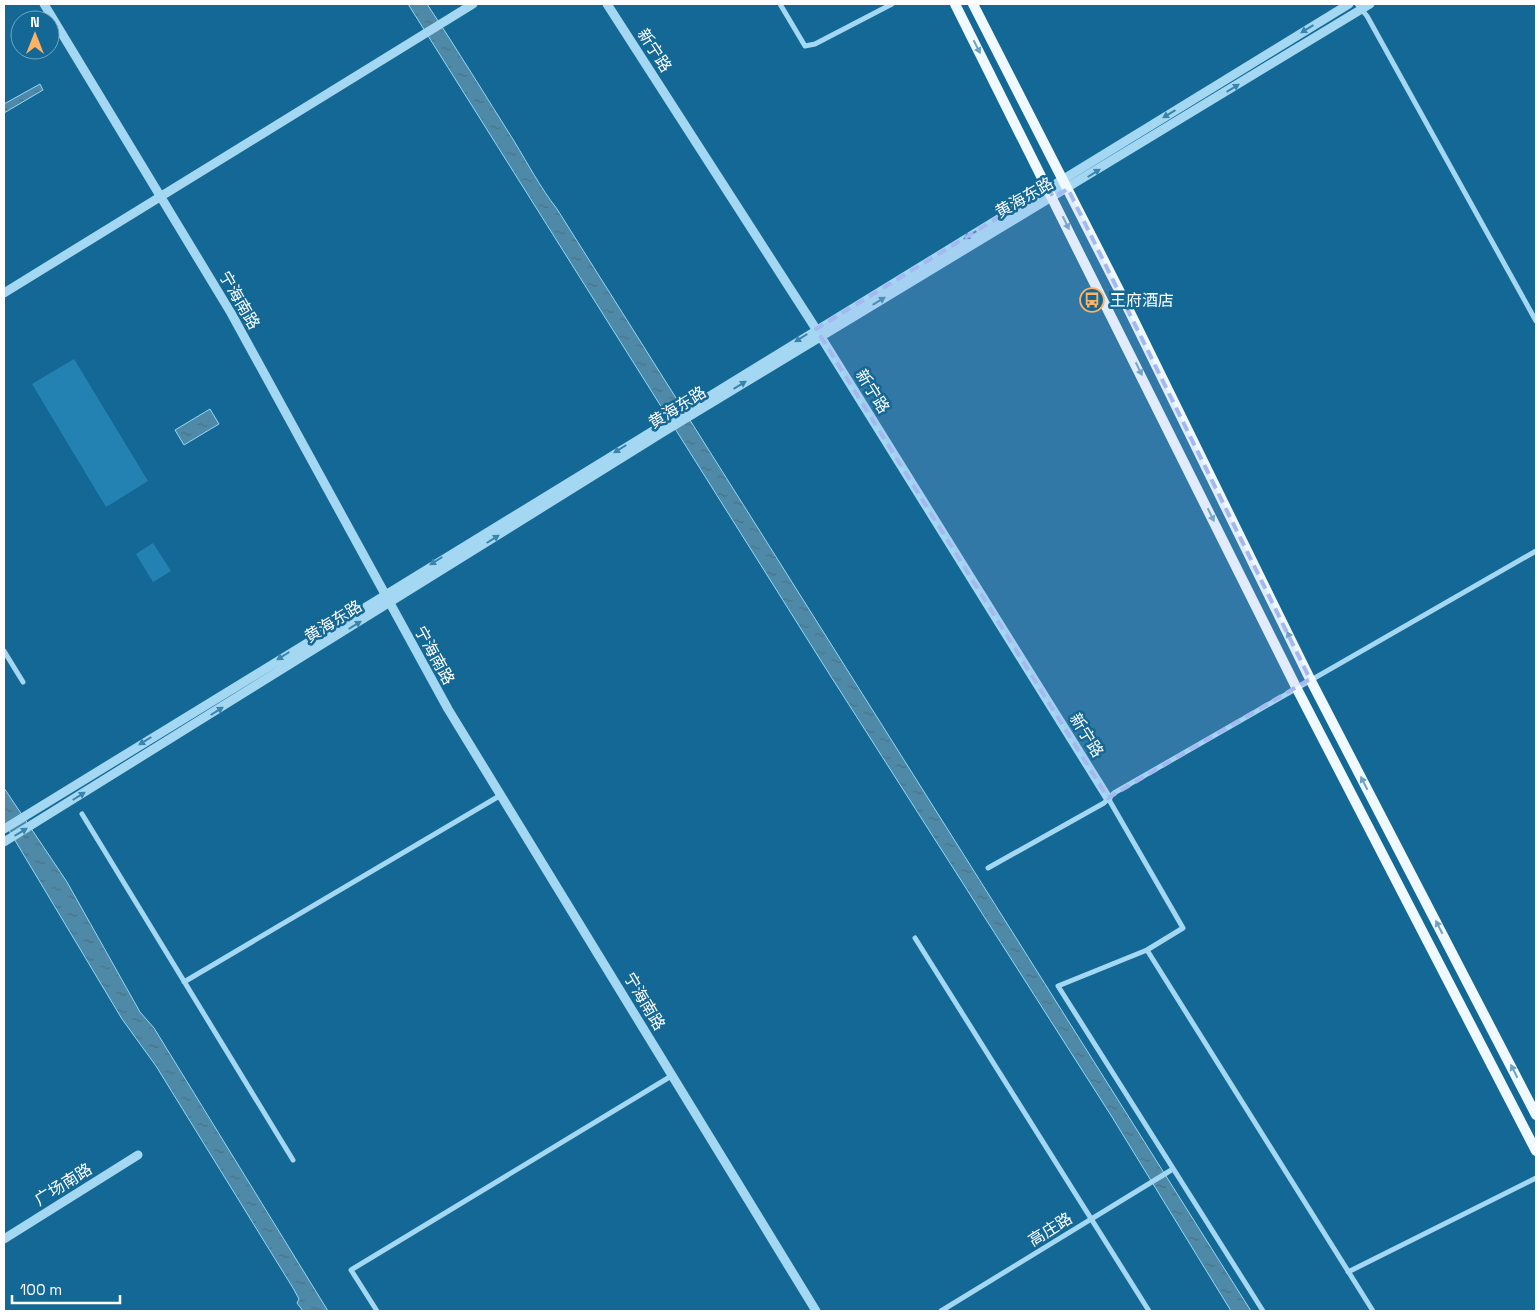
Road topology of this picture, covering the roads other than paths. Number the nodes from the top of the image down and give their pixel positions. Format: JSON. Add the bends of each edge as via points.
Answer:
{"nodes":[{"id":1,"x":44,"y":4,"type":"edge"},
{"id":2,"x":473,"y":4,"type":"edge"},
{"id":3,"x":607,"y":4,"type":"edge"},
{"id":4,"x":780,"y":4,"type":"edge"},
{"id":5,"x":892,"y":4,"type":"edge"},
{"id":6,"x":955,"y":4,"type":"edge"},
{"id":7,"x":973,"y":4,"type":"edge"},
{"id":8,"x":1349,"y":4,"type":"edge"},
{"id":9,"x":1370,"y":4,"type":"edge"},
{"id":10,"x":1359,"y":7,"type":"edge"},
{"id":11,"x":1063,"y":178,"type":"junction"},
{"id":12,"x":1068,"y":189,"type":"junction"},
{"id":13,"x":1051,"y":192,"type":"junction"},
{"id":14,"x":160,"y":195,"type":"junction"},
{"id":15,"x":4,"y":293,"type":"edge"},
{"id":16,"x":1536,"y":321,"type":"edge"},
{"id":17,"x":819,"y":332,"type":"junction"},
{"id":18,"x":663,"y":428,"type":"junction"},
{"id":19,"x":1536,"y":551,"type":"edge"},
{"id":20,"x":384,"y":594,"type":"junction"},
{"id":21,"x":389,"y":604,"type":"junction"},
{"id":22,"x":4,"y":651,"type":"edge"},
{"id":23,"x":1310,"y":679,"type":"junction"},
{"id":24,"x":23,"y":682,"type":"dead end"},
{"id":25,"x":1296,"y":687,"type":"junction"},
{"id":26,"x":501,"y":795,"type":"junction"},
{"id":27,"x":1108,"y":798,"type":"junction"},
{"id":28,"x":82,"y":814,"type":"dead end"},
{"id":29,"x":4,"y":829,"type":"edge"},
{"id":30,"x":4,"y":842,"type":"edge"},
{"id":31,"x":988,"y":868,"type":"dead end"},
{"id":32,"x":915,"y":938,"type":"dead end"},
{"id":33,"x":1147,"y":950,"type":"junction"},
{"id":34,"x":184,"y":982,"type":"junction"},
{"id":35,"x":673,"y":1075,"type":"junction"},
{"id":36,"x":1536,"y":1115,"type":"edge"},
{"id":37,"x":1536,"y":1151,"type":"edge"},
{"id":38,"x":138,"y":1155,"type":"dead end"},
{"id":39,"x":292,"y":1160,"type":"dead end"},
{"id":40,"x":1172,"y":1170,"type":"junction"},
{"id":41,"x":1536,"y":1178,"type":"edge"},
{"id":42,"x":1091,"y":1218,"type":"junction"},
{"id":43,"x":4,"y":1239,"type":"edge"},
{"id":44,"x":1348,"y":1272,"type":"junction"},
{"id":45,"x":377,"y":1311,"type":"edge"},
{"id":46,"x":816,"y":1311,"type":"edge"},
{"id":47,"x":941,"y":1311,"type":"edge"},
{"id":48,"x":1150,"y":1311,"type":"edge"},
{"id":49,"x":1263,"y":1311,"type":"edge"},
{"id":50,"x":1373,"y":1311,"type":"edge"}],
"edges":[{"from":1,"to":14,"type":"street","name":"宁海南路"},
{"from":2,"to":14,"type":"street"},
{"from":3,"to":17,"type":"street","name":"新宁路"},
{"from":4,"to":5,"type":"street","via":[[805,46],[815,44]]},
{"from":6,"to":13,"type":"main road","one_way":true},
{"from":7,"to":11,"type":"main road"},
{"from":8,"to":11,"type":"street","name":"黄海东路","one_way":true},
{"from":9,"to":10,"type":"street","name":"黄海东路"},
{"from":12,"to":10,"type":"street","name":"黄海东路","one_way":true},
{"from":10,"to":16,"type":"street","via":[[1367,16]]},
{"from":11,"to":12,"type":"main road"},
{"from":11,"to":13,"type":"street","name":"黄海东路"},
{"from":12,"to":13,"type":"street","name":"黄海东路"},
{"from":23,"to":12,"type":"main road","one_way":true},
{"from":13,"to":17,"type":"street","name":"黄海东路"},
{"from":13,"to":25,"type":"main road","one_way":true},
{"from":14,"to":15,"type":"street"},
{"from":14,"to":20,"type":"street","name":"宁海南路","via":[[231,313]]},
{"from":17,"to":18,"type":"street","name":"黄海东路"},
{"from":17,"to":27,"type":"street","name":"新宁路"},
{"from":18,"to":20,"type":"street","name":"黄海东路","one_way":true},
{"from":21,"to":18,"type":"street","name":"黄海东路","one_way":true},
{"from":19,"to":23,"type":"street"},
{"from":20,"to":21,"type":"street","name":"宁海南路"},
{"from":20,"to":29,"type":"street","name":"黄海东路","one_way":true},
{"from":21,"to":26,"type":"street","name":"宁海南路","via":[[423,667]]},
{"from":30,"to":21,"type":"street","name":"黄海东路","one_way":true},
{"from":22,"to":24,"type":"street"},
{"from":23,"to":25,"type":"street"},
{"from":36,"to":23,"type":"main road","one_way":true},
{"from":25,"to":27,"type":"street"},
{"from":25,"to":37,"type":"main road"},
{"from":26,"to":34,"type":"street"},
{"from":26,"to":35,"type":"street","name":"宁海南路"},
{"from":27,"to":31,"type":"street"},
{"from":27,"to":33,"type":"street","via":[[1183,928]]},
{"from":28,"to":34,"type":"street"},
{"from":32,"to":42,"type":"street"},
{"from":33,"to":40,"type":"street","via":[[1058,986]]},
{"from":33,"to":44,"type":"street"},
{"from":34,"to":39,"type":"street"},
{"from":35,"to":45,"type":"street","via":[[351,1270]]},
{"from":35,"to":46,"type":"street","name":"宁海南路"},
{"from":38,"to":43,"type":"street","name":"广场南路"},
{"from":40,"to":42,"type":"street","name":"高庄路"},
{"from":40,"to":49,"type":"street"},
{"from":41,"to":44,"type":"street"},
{"from":42,"to":47,"type":"street","name":"高庄路"},
{"from":42,"to":48,"type":"street"},
{"from":44,"to":50,"type":"street"}]}
